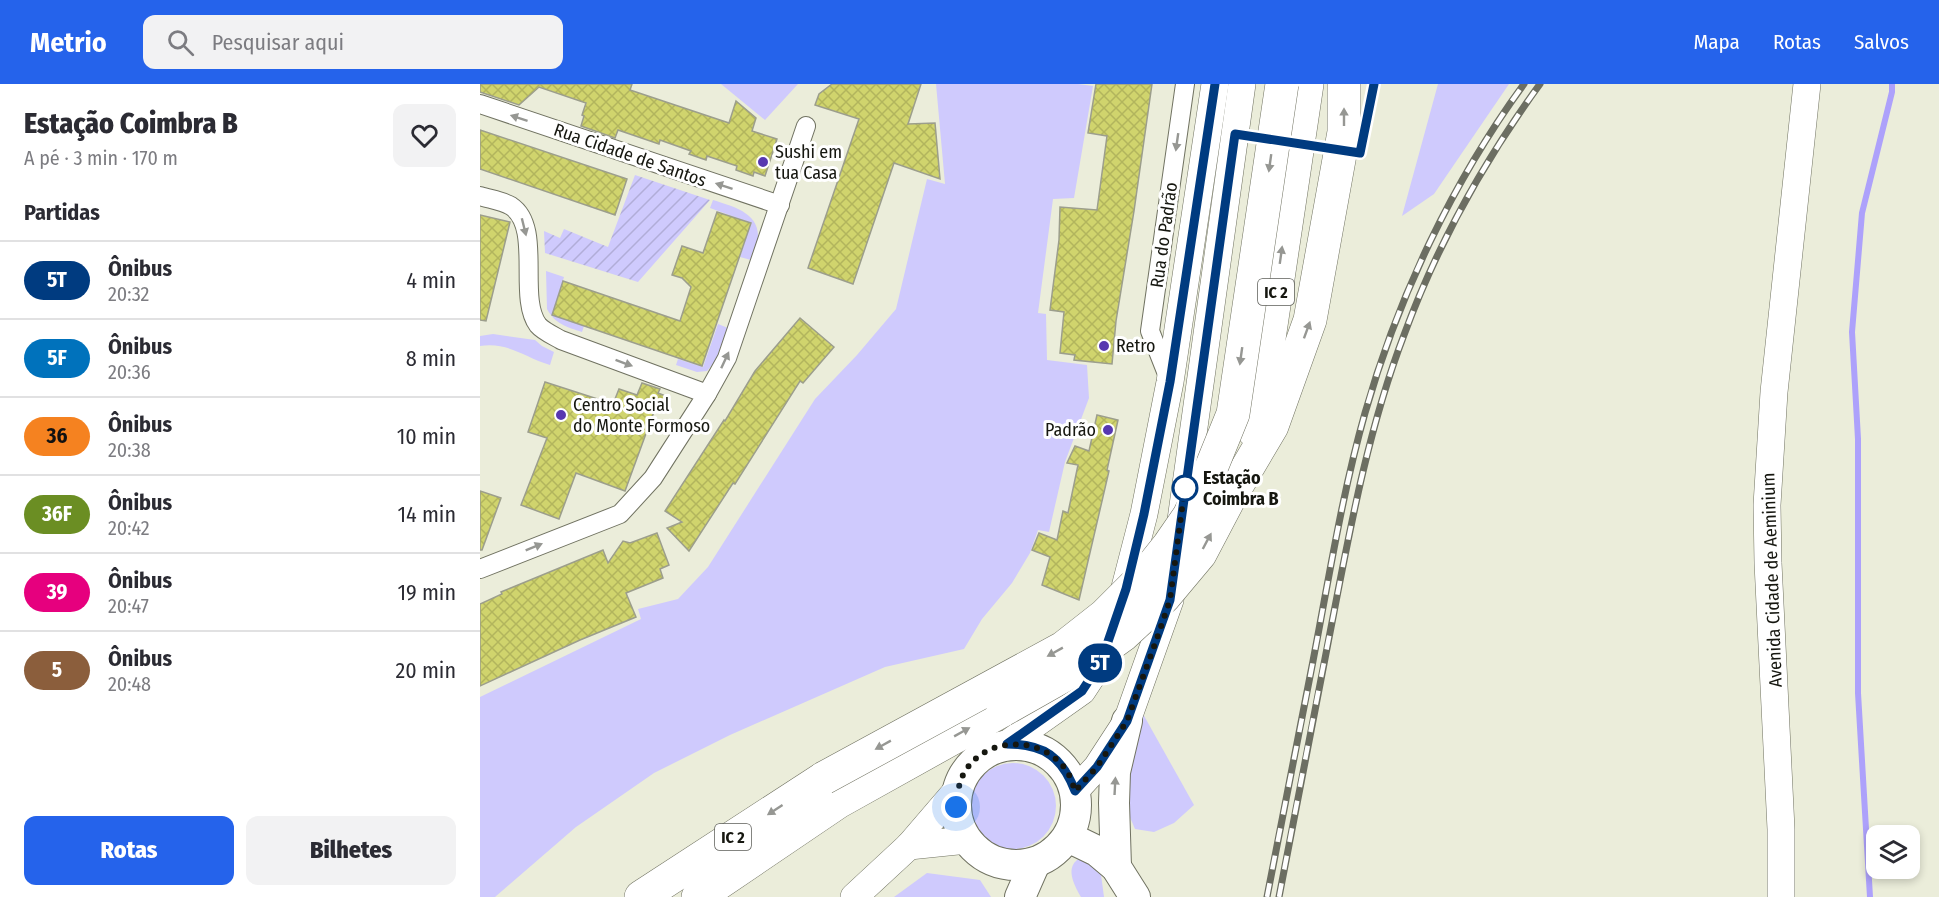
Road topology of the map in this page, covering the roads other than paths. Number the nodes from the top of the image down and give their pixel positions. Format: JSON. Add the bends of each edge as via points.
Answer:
{"nodes":[{"id":1,"x":1185,"y":84,"type":"edge"},
{"id":2,"x":1215,"y":84,"type":"edge"},
{"id":3,"x":1242,"y":84,"type":"edge"},
{"id":4,"x":1282,"y":84,"type":"edge"},
{"id":5,"x":1307,"y":84,"type":"edge"},
{"id":6,"x":1344,"y":84,"type":"edge"},
{"id":7,"x":1807,"y":84,"type":"edge"},
{"id":8,"x":480,"y":104,"type":"edge"},
{"id":9,"x":806,"y":126,"type":"dead end"},
{"id":10,"x":480,"y":196,"type":"edge"},
{"id":11,"x":780,"y":205,"type":"junction"},
{"id":12,"x":1170,"y":382,"type":"junction"},
{"id":13,"x":707,"y":394,"type":"junction"},
{"id":14,"x":1230,"y":497,"type":"junction"},
{"id":15,"x":480,"y":569,"type":"edge"},
{"id":16,"x":1127,"y":721,"type":"junction"},
{"id":17,"x":1007,"y":744,"type":"junction"},
{"id":18,"x":831,"y":790,"type":"junction"},
{"id":19,"x":957,"y":790,"type":"junction"},
{"id":20,"x":1076,"y":797,"type":"junction"},
{"id":21,"x":1068,"y":837,"type":"junction"},
{"id":22,"x":967,"y":840,"type":"junction"},
{"id":23,"x":909,"y":846,"type":"junction"},
{"id":24,"x":1116,"y":855,"type":"junction"},
{"id":25,"x":1004,"y":863,"type":"junction"},
{"id":26,"x":1035,"y":863,"type":"junction"},
{"id":27,"x":642,"y":897,"type":"edge"},
{"id":28,"x":698,"y":897,"type":"edge"},
{"id":29,"x":854,"y":897,"type":"edge"},
{"id":30,"x":1014,"y":897,"type":"edge"},
{"id":31,"x":1020,"y":897,"type":"edge"},
{"id":32,"x":1135,"y":897,"type":"edge"},
{"id":33,"x":1780,"y":897,"type":"edge"}],
"edges":[{"from":1,"to":12,"type":"street","name":"Rua do Padrão","one_way":true,"via":[[1150,331]]},
{"from":2,"to":12,"type":"main road","name":"Rua do Padrão"},
{"from":3,"to":16,"type":"main road","via":[[1170,600]]},
{"from":4,"to":18,"type":"highway","number":"IC 2","one_way":true,"bridge":true,"via":[[1233,414],[1182,525],[1145,575],[1105,615],[1063,648]]},
{"from":14,"to":5,"type":"highway","number":"IC 2","one_way":true,"via":[[1257,418]]},
{"from":14,"to":6,"type":"highway","one_way":true,"via":[[1272,426],[1310,320],[1344,132]]},
{"from":7,"to":33,"type":"main road","name":"Avenida Cidade de Aeminium","via":[[1774,392],[1767,505],[1781,829]]},
{"from":11,"to":8,"type":"street","name":"Rua Cidade de Santos","one_way":true},
{"from":9,"to":11,"type":"street"},
{"from":10,"to":13,"type":"street","one_way":true,"via":[[511,206],[524,220],[531,313],[539,327],[561,340]]},
{"from":13,"to":11,"type":"street","one_way":true,"via":[[728,358]]},
{"from":12,"to":17,"type":"main road","name":"Rua do Padrão","via":[[1137,545],[1101,662],[1082,691]]},
{"from":15,"to":13,"type":"street","one_way":true,"via":[[620,514],[654,478]]},
{"from":18,"to":14,"type":"highway","number":"IC 2","one_way":true,"bridge":true,"via":[[1079,668],[1164,597],[1200,554]]},
{"from":16,"to":20,"type":"main road"},
{"from":24,"to":16,"type":"main road","one_way":true,"via":[[1115,772]]},
{"from":17,"to":19,"type":"main road","via":[[975,759]]},
{"from":17,"to":20,"type":"main road","via":[[1025,744],[1058,760],[1069,774]]},
{"from":18,"to":27,"type":"highway","number":"IC 2","one_way":true},
{"from":18,"to":28,"type":"highway","number":"IC 2"},
{"from":19,"to":22,"type":"main road","via":[[957,816]]},
{"from":19,"to":23,"type":"main road"},
{"from":20,"to":21,"type":"main road","via":[[1075,821]]},
{"from":20,"to":24,"type":"main road"},
{"from":21,"to":24,"type":"main road"},
{"from":21,"to":26,"type":"main road","via":[[1059,849]]},
{"from":22,"to":23,"type":"main road"},
{"from":22,"to":25,"type":"main road","via":[[979,852]]},
{"from":23,"to":29,"type":"main road"},
{"from":24,"to":32,"type":"main road"},
{"from":25,"to":26,"type":"main road"},
{"from":25,"to":30,"type":"main road"},
{"from":26,"to":31,"type":"main road"}]}
